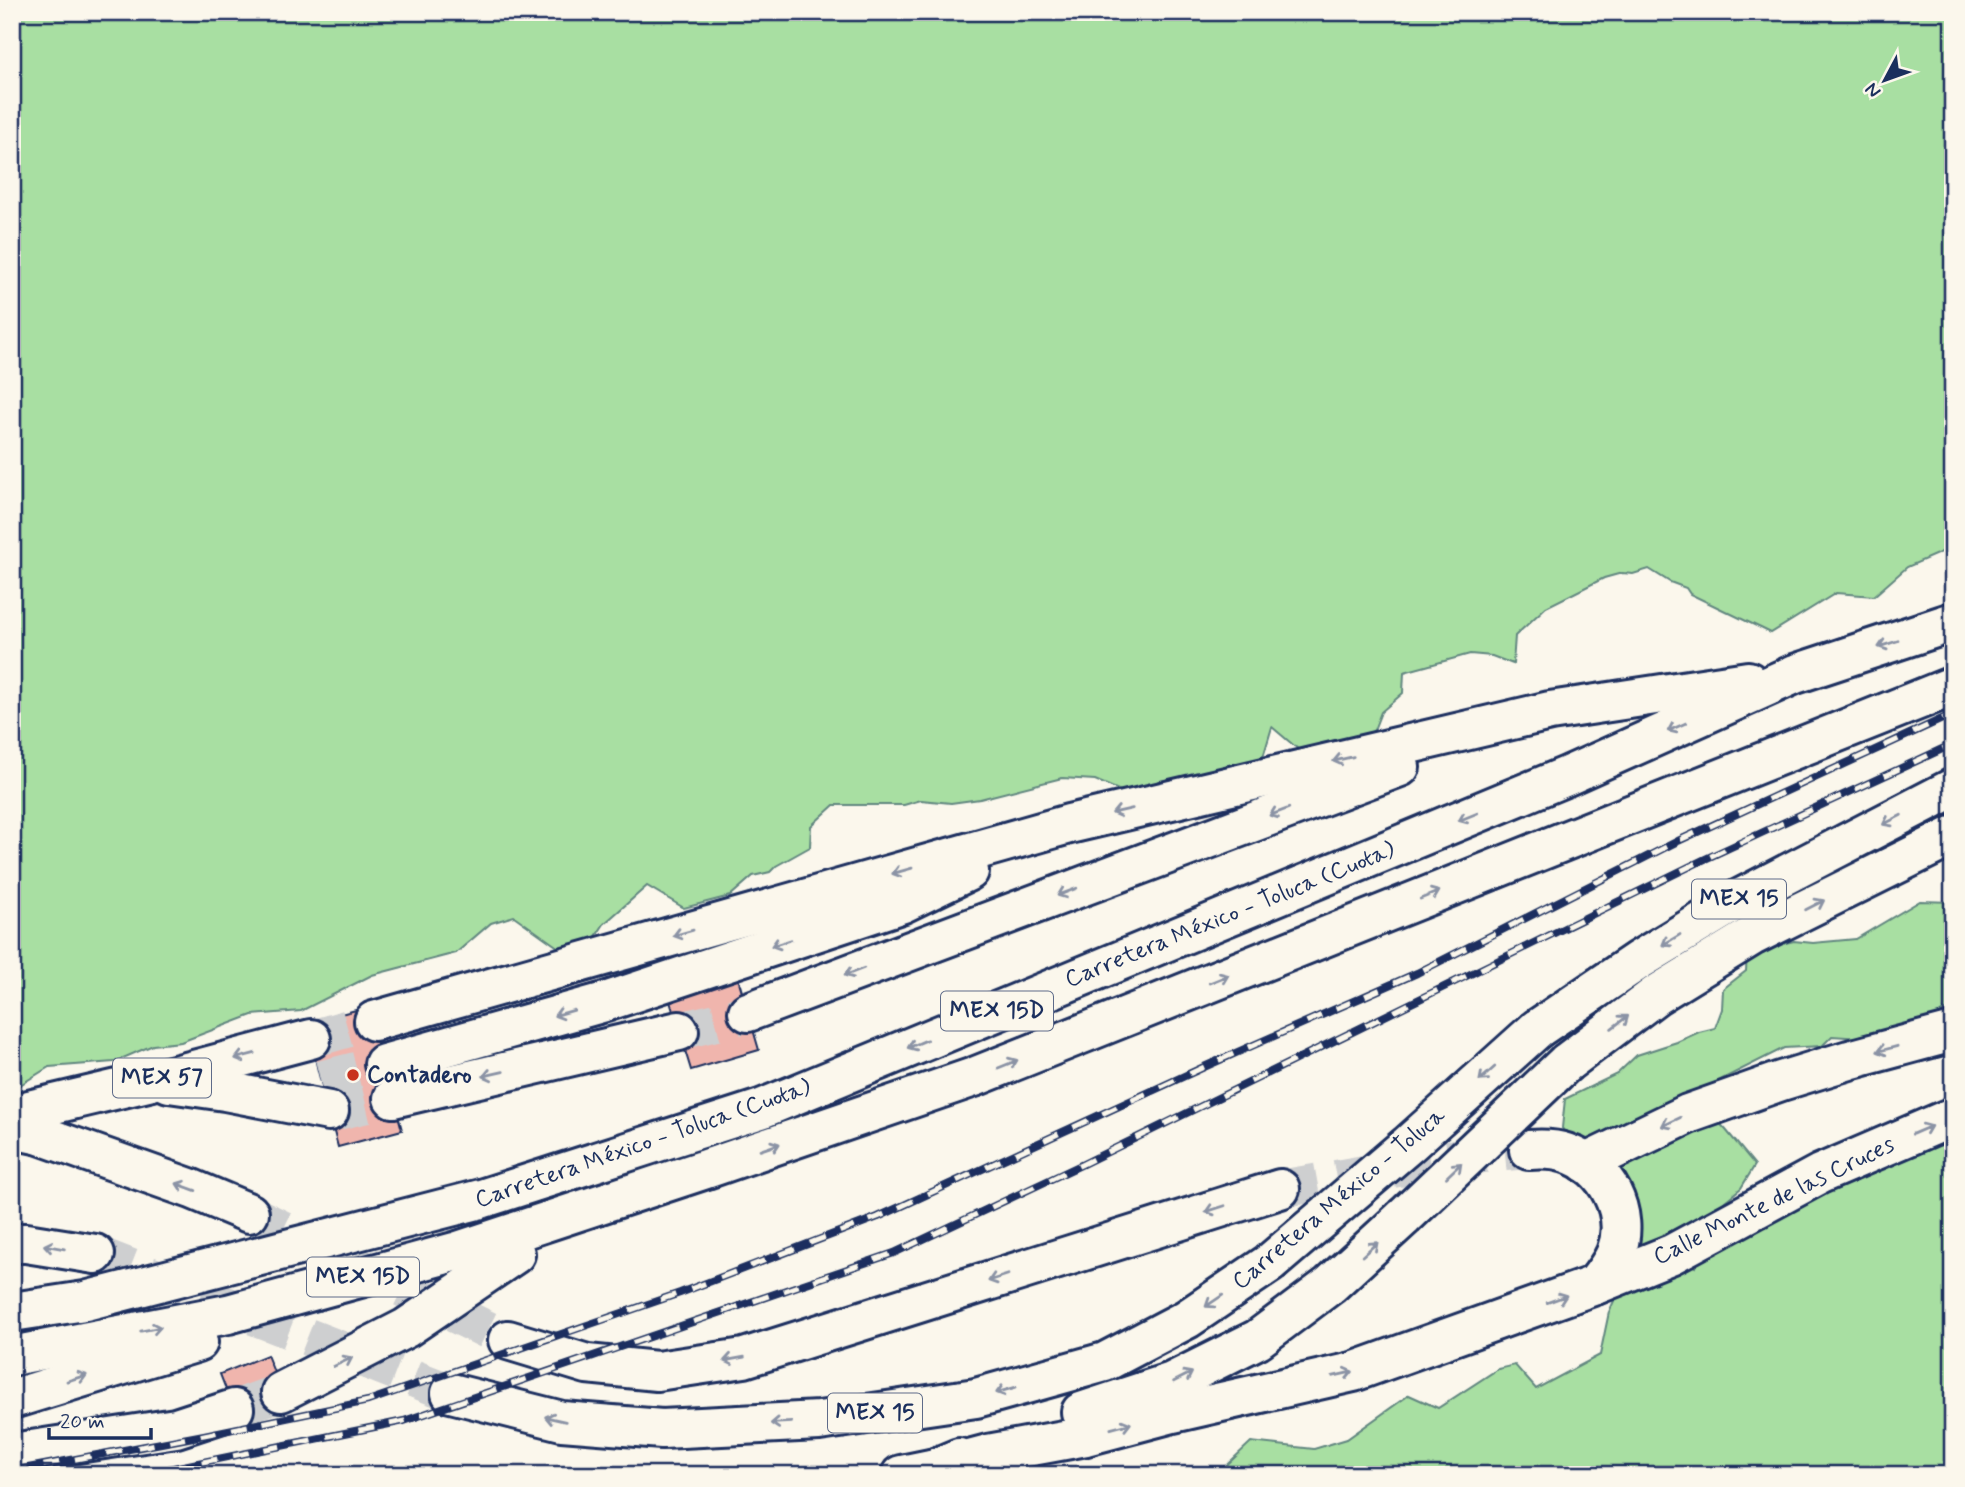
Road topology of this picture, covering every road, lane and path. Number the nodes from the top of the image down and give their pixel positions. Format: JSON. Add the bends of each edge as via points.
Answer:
{"nodes":[{"id":1,"x":1953,"y":622,"type":"edge"},
{"id":2,"x":1795,"y":674,"type":"junction"},
{"id":3,"x":1953,"y":687,"type":"edge"},
{"id":4,"x":1550,"y":710,"type":"junction"},
{"id":5,"x":1953,"y":788,"type":"edge"},
{"id":6,"x":1069,"y":824,"type":"junction"},
{"id":7,"x":1953,"y":836,"type":"edge"},
{"id":8,"x":748,"y":1012,"type":"tunnel mouth"},
{"id":9,"x":374,"y":1021,"type":"tunnel mouth"},
{"id":10,"x":679,"y":1031,"type":"tunnel mouth"},
{"id":11,"x":1953,"y":1032,"type":"edge"},
{"id":12,"x":311,"y":1039,"type":"tunnel mouth"},
{"id":13,"x":152,"y":1081,"type":"junction"},
{"id":14,"x":324,"y":1096,"type":"tunnel mouth"},
{"id":15,"x":12,"y":1114,"type":"edge"},
{"id":16,"x":1953,"y":1117,"type":"edge"},
{"id":17,"x":12,"y":1129,"type":"edge"},
{"id":18,"x":1529,"y":1150,"type":"tunnel mouth"},
{"id":19,"x":1586,"y":1163,"type":"junction"},
{"id":20,"x":706,"y":1169,"type":"junction"},
{"id":21,"x":1280,"y":1189,"type":"tunnel mouth"},
{"id":22,"x":249,"y":1213,"type":"tunnel mouth"},
{"id":23,"x":12,"y":1243,"type":"edge"},
{"id":24,"x":95,"y":1254,"type":"tunnel mouth"},
{"id":25,"x":515,"y":1254,"type":"junction"},
{"id":26,"x":1595,"y":1285,"type":"junction"},
{"id":27,"x":12,"y":1312,"type":"edge"},
{"id":28,"x":508,"y":1340,"type":"tunnel mouth"},
{"id":29,"x":12,"y":1356,"type":"edge"},
{"id":30,"x":281,"y":1392,"type":"tunnel mouth"},
{"id":31,"x":451,"y":1393,"type":"tunnel mouth"},
{"id":32,"x":12,"y":1399,"type":"edge"},
{"id":33,"x":233,"y":1409,"type":"tunnel mouth"},
{"id":34,"x":12,"y":1453,"type":"edge"},
{"id":35,"x":918,"y":1471,"type":"edge"}],
"edges":[{"from":1,"to":2,"type":"main road","name":"Carretera México - Toluca (Cuota)","number":"MEX 15D","one_way":true},
{"from":2,"to":4,"type":"main road"},
{"from":2,"to":27,"type":"main road","name":"Carretera México - Toluca (Cuota)","number":"MEX 15D","one_way":true,"via":[[1567,776],[761,1109],[481,1199],[85,1301]]},
{"from":20,"to":3,"type":"main road","name":"Carretera México - Toluca (Cuota)","number":"MEX 15D","one_way":true,"via":[[974,1077]]},
{"from":4,"to":6,"type":"main road","one_way":true},
{"from":4,"to":8,"type":"main road","one_way":true},
{"from":5,"to":31,"type":"main road","name":"Carretera México - Toluca","number":"MEX 15","one_way":true,"bridge":true,"via":[[1741,898],[1639,960],[1538,1029],[1270,1263],[1187,1320],[1105,1362],[976,1398],[819,1421],[662,1429],[562,1421]]},
{"from":6,"to":9,"type":"main road","one_way":true},
{"from":6,"to":10,"type":"main road","via":[[903,903],[605,1002],[388,1081]]},
{"from":35,"to":7,"type":"main road","name":"Carretera México - Toluca","number":"MEX 15","one_way":true,"bridge":true,"via":[[1172,1382],[1258,1339],[1330,1285],[1566,1063],[1656,995],[1752,936]]},
{"from":11,"to":19,"type":"main road","one_way":true,"via":[[1849,1059],[1700,1110]]},
{"from":12,"to":13,"type":"main road","number":"MEX 57","one_way":true},
{"from":13,"to":14,"type":"main road","via":[[225,1091]]},
{"from":13,"to":15,"type":"main road","number":"MEX 57"},
{"from":26,"to":16,"type":"main road","name":"Calle Monte de las Cruces","one_way":true,"via":[[1672,1254],[1820,1174]]},
{"from":22,"to":17,"type":"main road","one_way":true,"via":[[40,1135]]},
{"from":18,"to":19,"type":"main road","via":[[1549,1149]]},
{"from":19,"to":26,"type":"main road","via":[[1602,1177],[1619,1213],[1616,1252]]},
{"from":20,"to":25,"type":"main road"},
{"from":29,"to":20,"type":"main road","name":"Carretera México - Toluca (Cuota)","number":"MEX 15D","one_way":true,"via":[[228,1314],[458,1251]]},
{"from":21,"to":28,"type":"main road","one_way":true,"via":[[744,1358],[657,1371],[587,1364]]},
{"from":24,"to":23,"type":"main road","one_way":true},
{"from":30,"to":25,"type":"main road","one_way":true,"via":[[406,1328]]},
{"from":32,"to":25,"type":"main road","one_way":true,"via":[[222,1334]]},
{"from":35,"to":26,"type":"main road","name":"Calle Monte de las Cruces","one_way":true,"via":[[1353,1372]]},
{"from":33,"to":34,"type":"main road","via":[[176,1428]]}]}
